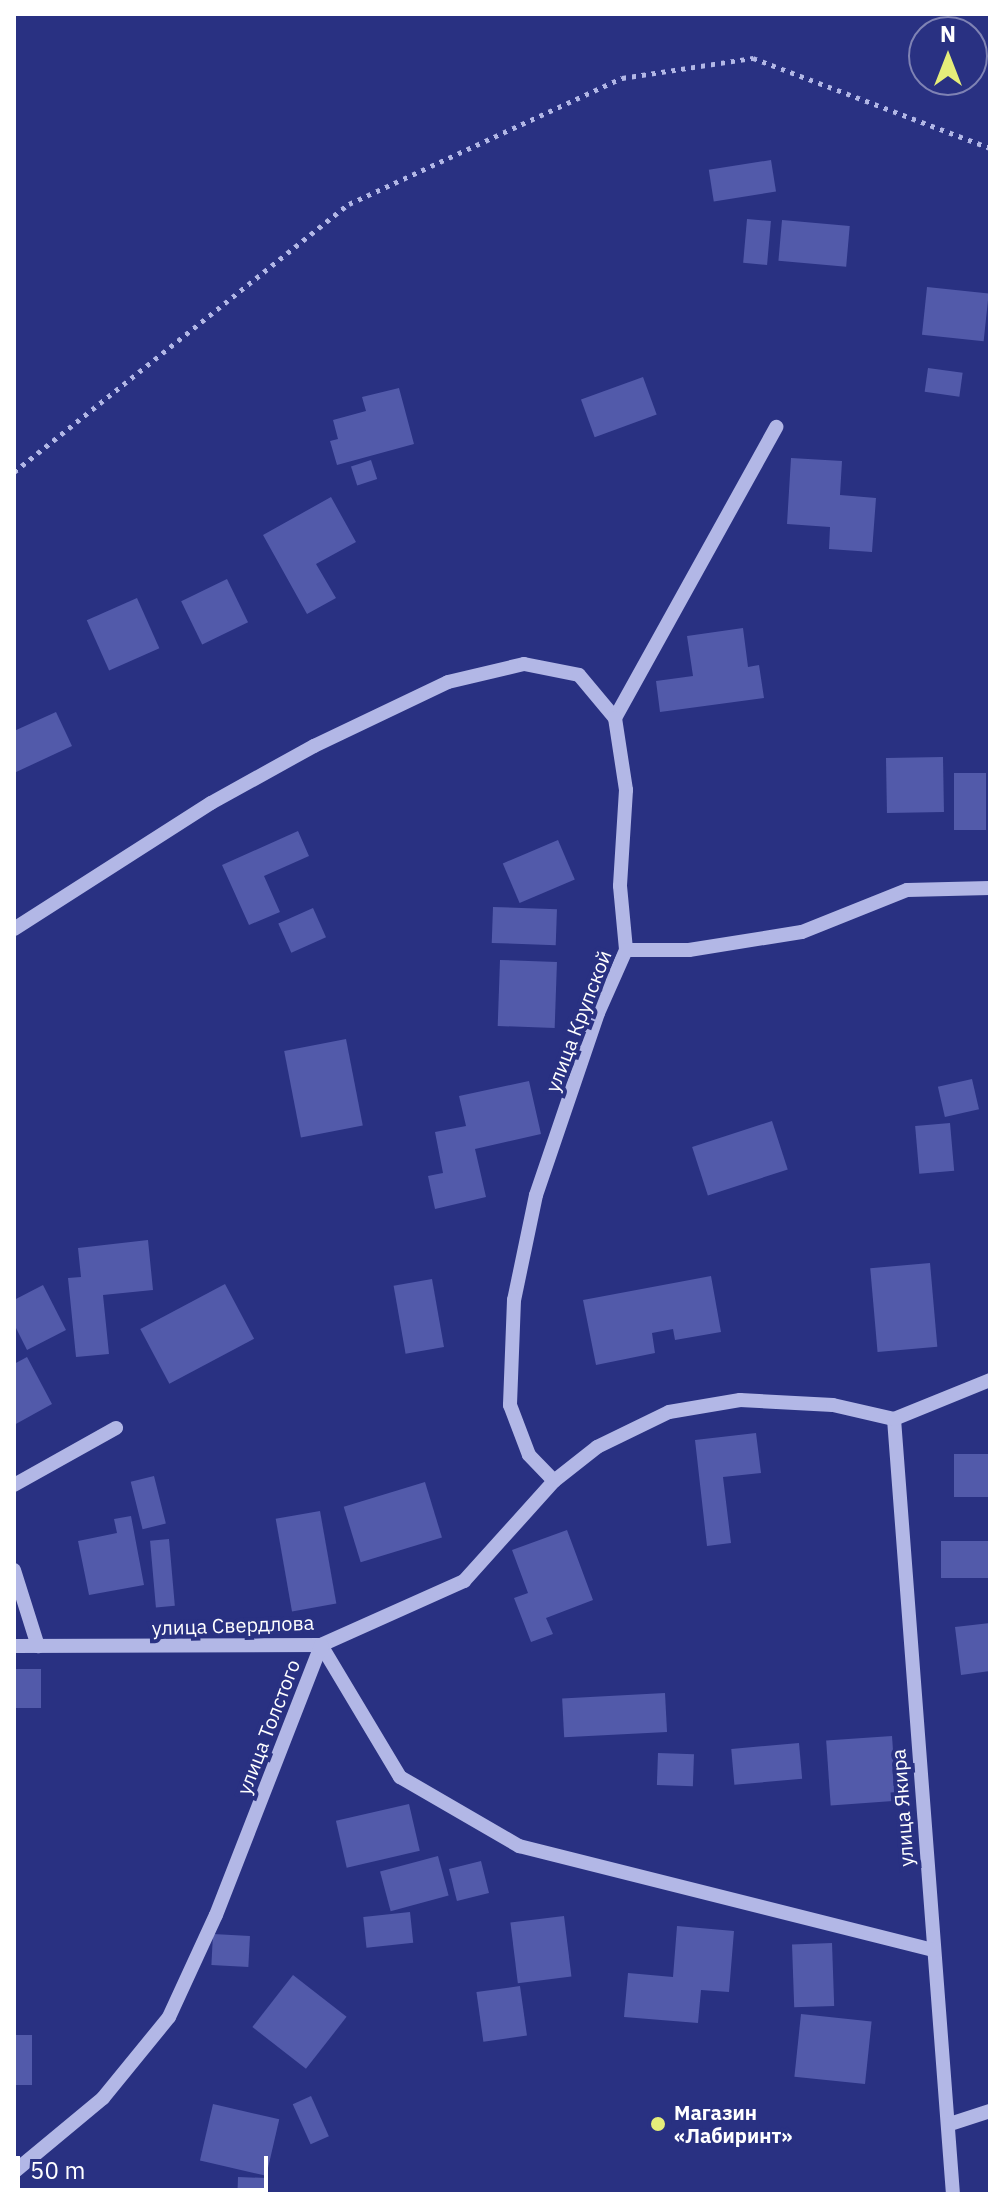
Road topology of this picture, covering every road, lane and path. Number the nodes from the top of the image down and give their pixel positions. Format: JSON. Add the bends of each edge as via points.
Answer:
{"nodes":[{"id":1,"x":990,"y":148,"type":"edge"},
{"id":2,"x":776,"y":427,"type":"dead end"},
{"id":3,"x":14,"y":472,"type":"edge"},
{"id":4,"x":615,"y":718,"type":"junction"},
{"id":5,"x":990,"y":888,"type":"edge"},
{"id":6,"x":14,"y":929,"type":"edge"},
{"id":7,"x":626,"y":950,"type":"junction"},
{"id":8,"x":990,"y":1380,"type":"edge"},
{"id":9,"x":894,"y":1419,"type":"junction"},
{"id":10,"x":116,"y":1428,"type":"dead end"},
{"id":11,"x":554,"y":1481,"type":"junction"},
{"id":12,"x":14,"y":1485,"type":"edge"},
{"id":13,"x":14,"y":1570,"type":"edge"},
{"id":14,"x":321,"y":1645,"type":"junction"},
{"id":15,"x":14,"y":1646,"type":"edge"},
{"id":16,"x":38,"y":1646,"type":"junction"},
{"id":17,"x":933,"y":1950,"type":"junction"},
{"id":18,"x":990,"y":2111,"type":"edge"},
{"id":19,"x":950,"y":2124,"type":"junction"},
{"id":20,"x":14,"y":2172,"type":"edge"},
{"id":21,"x":953,"y":2194,"type":"edge"}],
"edges":[{"from":1,"to":3,"type":"path","via":[[753,58],[622,78],[349,204]]},
{"from":2,"to":4,"type":"street"},
{"from":4,"to":6,"type":"street","via":[[579,675],[524,664],[448,682],[211,803]]},
{"from":4,"to":7,"type":"street","name":"улица Крупской","via":[[626,790],[620,886]]},
{"from":5,"to":7,"type":"street","via":[[907,890],[802,932],[689,950]]},
{"from":7,"to":11,"type":"street","name":"улица Крупской","via":[[598,1013],[536,1195],[514,1300],[510,1405],[529,1455]]},
{"from":8,"to":9,"type":"street"},
{"from":9,"to":11,"type":"street","name":"улица Свердлова","via":[[833,1405],[740,1400],[669,1412],[597,1447]]},
{"from":9,"to":17,"type":"street","name":"улица Якира"},
{"from":10,"to":12,"type":"street"},
{"from":11,"to":14,"type":"street","name":"улица Свердлова","via":[[464,1581]]},
{"from":13,"to":16,"type":"street"},
{"from":14,"to":16,"type":"street","name":"улица Свердлова"},
{"from":14,"to":17,"type":"street","name":"улица Толстого","via":[[400,1777],[519,1846]]},
{"from":14,"to":20,"type":"street","name":"улица Толстого","via":[[216,1915],[169,2017],[103,2098]]},
{"from":15,"to":16,"type":"street","name":"улица Свердлова"},
{"from":17,"to":19,"type":"street","name":"улица Якира"},
{"from":18,"to":19,"type":"street"},
{"from":19,"to":21,"type":"street","name":"улица Якира"}]}
